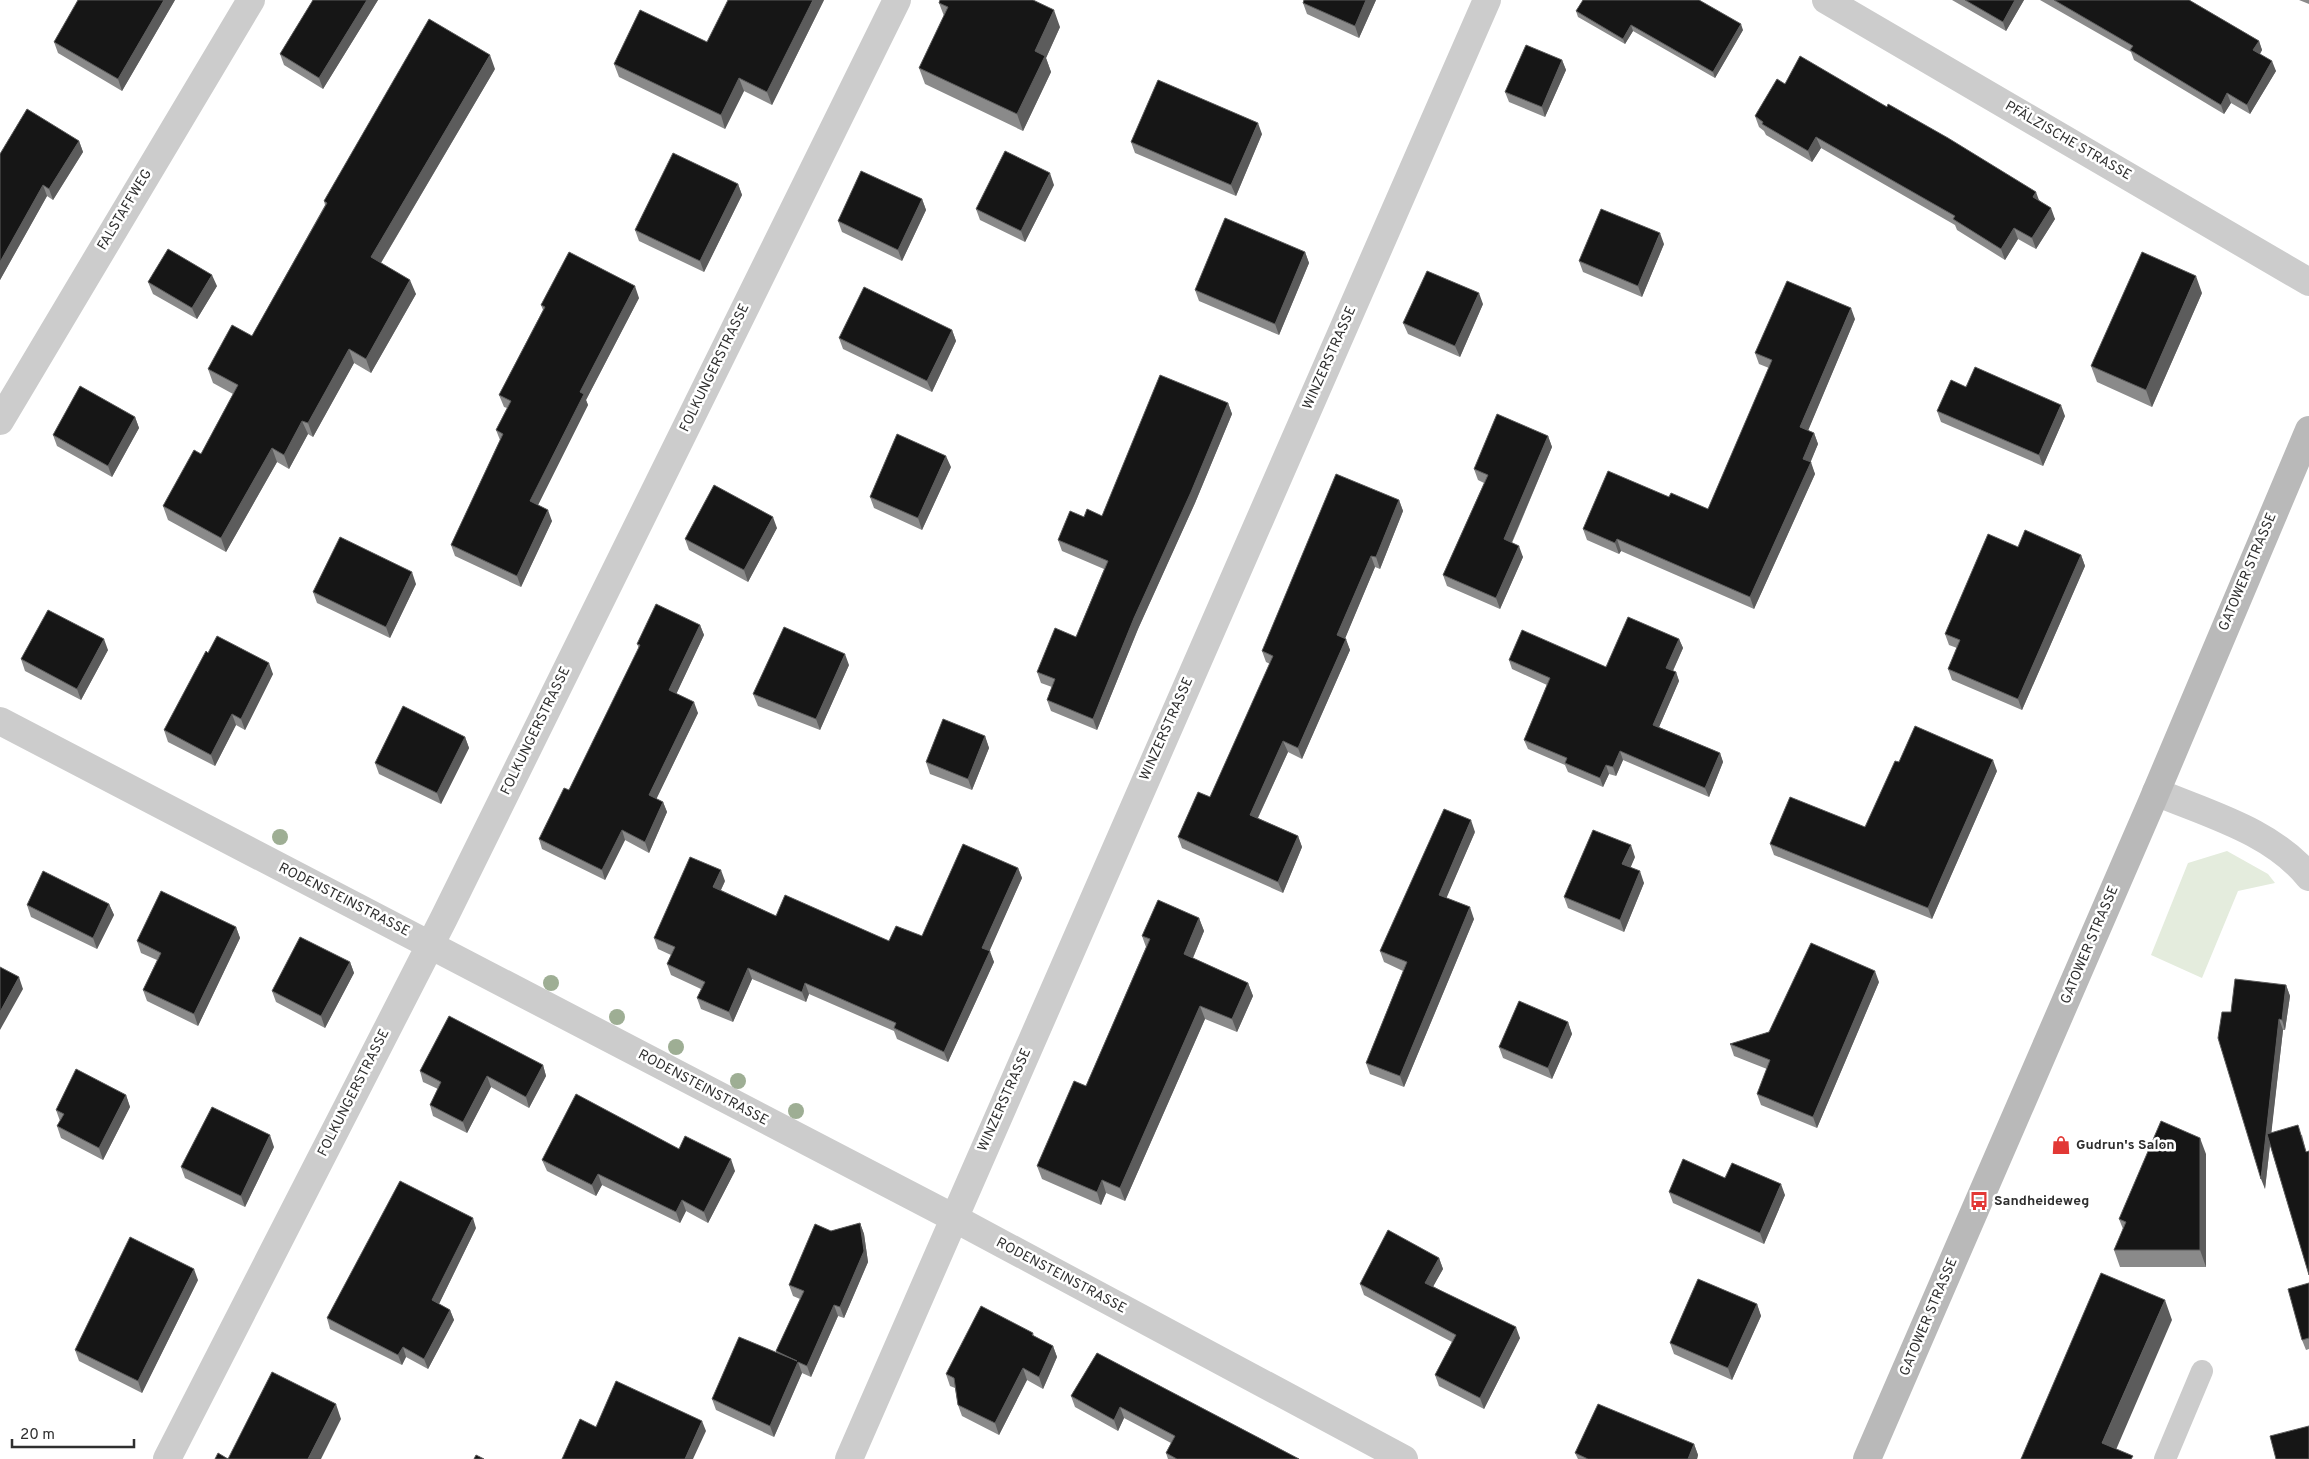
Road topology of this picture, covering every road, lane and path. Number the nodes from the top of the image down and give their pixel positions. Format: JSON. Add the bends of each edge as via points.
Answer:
{"nodes":[{"id":1,"x":251,"y":0,"type":"edge"},
{"id":2,"x":897,"y":0,"type":"edge"},
{"id":3,"x":1487,"y":0,"type":"edge"},
{"id":4,"x":1826,"y":0,"type":"edge"},
{"id":5,"x":2309,"y":282,"type":"edge"},
{"id":6,"x":0,"y":421,"type":"edge"},
{"id":7,"x":2309,"y":430,"type":"edge"},
{"id":8,"x":0,"y":721,"type":"edge"},
{"id":9,"x":2156,"y":792,"type":"junction"},
{"id":10,"x":2309,"y":877,"type":"edge"},
{"id":11,"x":430,"y":944,"type":"junction"},
{"id":12,"x":954,"y":1218,"type":"junction"},
{"id":13,"x":2202,"y":1371,"type":"dead end"},
{"id":14,"x":167,"y":1459,"type":"edge"},
{"id":15,"x":849,"y":1459,"type":"edge"},
{"id":16,"x":1404,"y":1459,"type":"edge"},
{"id":17,"x":1867,"y":1459,"type":"edge"},
{"id":18,"x":2165,"y":1459,"type":"edge"}],
"edges":[{"from":1,"to":6,"type":"street","name":"FALSTAFFWEG"},
{"from":2,"to":11,"type":"street","name":"FOLKUNGERSTRASSE"},
{"from":3,"to":12,"type":"street","name":"WINZERSTRASSE"},
{"from":4,"to":5,"type":"street","name":"PFÄLZISCHE STRASSE"},
{"from":7,"to":9,"type":"main road","name":"GATOWER STRASSE"},
{"from":8,"to":11,"type":"street","name":"RODENSTEINSTRASSE"},
{"from":9,"to":10,"type":"street","via":[[2266,839]]},
{"from":9,"to":17,"type":"main road","name":"GATOWER STRASSE"},
{"from":11,"to":12,"type":"street","name":"RODENSTEINSTRASSE"},
{"from":11,"to":14,"type":"street","name":"FOLKUNGERSTRASSE"},
{"from":12,"to":15,"type":"street","name":"WINZERSTRASSE"},
{"from":12,"to":16,"type":"street","name":"RODENSTEINSTRASSE"},
{"from":13,"to":18,"type":"lane"}]}
